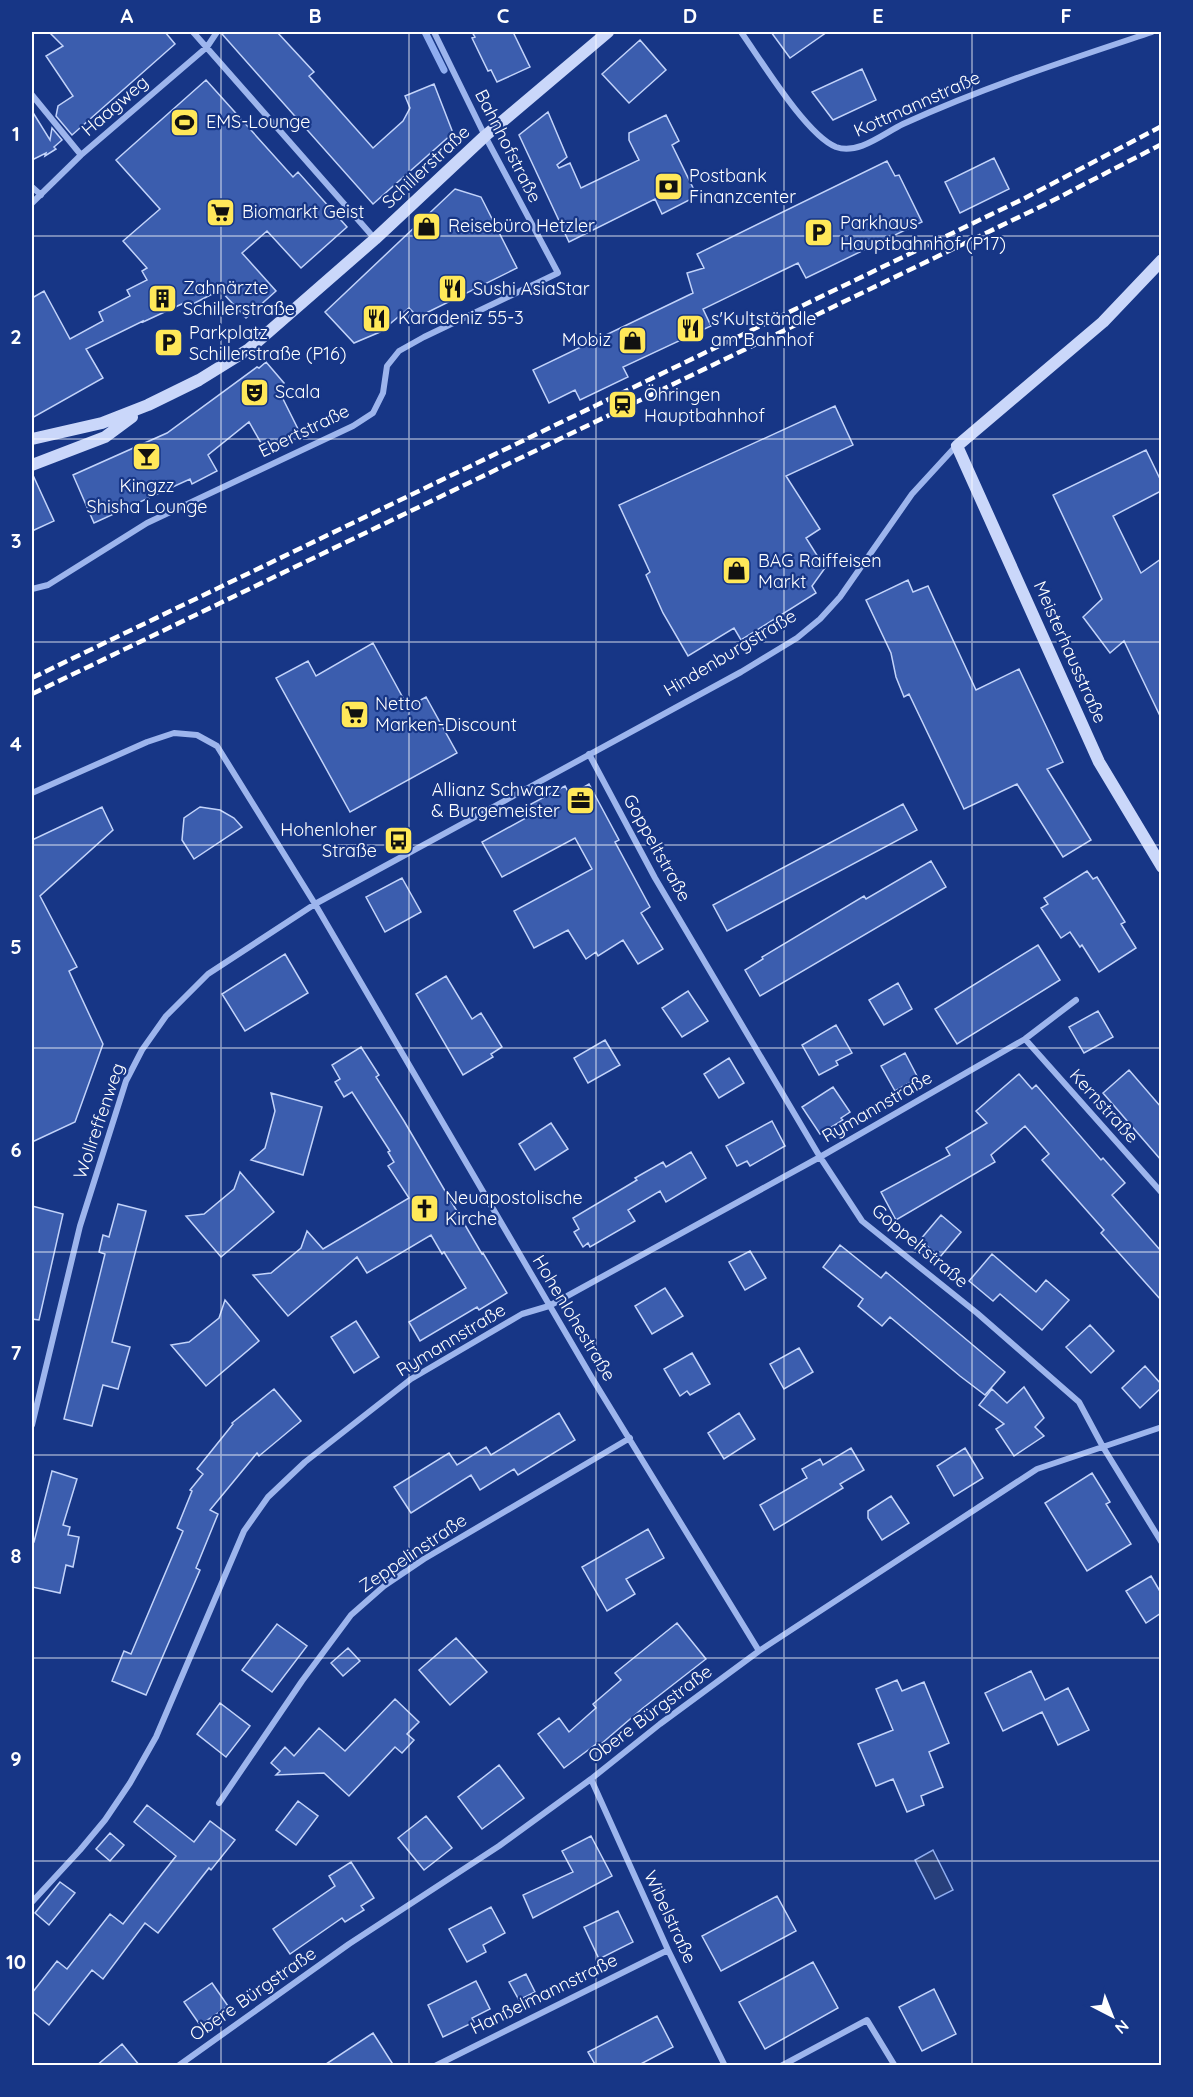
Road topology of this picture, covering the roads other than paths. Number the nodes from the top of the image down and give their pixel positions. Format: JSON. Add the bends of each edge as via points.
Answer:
{"nodes":[{"id":1,"x":193,"y":32,"type":"edge"},
{"id":2,"x":217,"y":32,"type":"edge"},
{"id":3,"x":434,"y":32,"type":"edge"},
{"id":4,"x":608,"y":32,"type":"edge"},
{"id":5,"x":741,"y":32,"type":"edge"},
{"id":6,"x":1152,"y":32,"type":"edge"},
{"id":7,"x":207,"y":47,"type":"junction"},
{"id":8,"x":32,"y":95,"type":"edge"},
{"id":9,"x":485,"y":136,"type":"junction"},
{"id":10,"x":81,"y":155,"type":"junction"},
{"id":11,"x":32,"y":187,"type":"edge"},
{"id":12,"x":41,"y":195,"type":"junction"},
{"id":13,"x":32,"y":203,"type":"edge"},
{"id":14,"x":375,"y":239,"type":"junction"},
{"id":15,"x":1160,"y":263,"type":"edge"},
{"id":16,"x":558,"y":273,"type":"joint"},
{"id":17,"x":148,"y":405,"type":"junction"},
{"id":18,"x":32,"y":439,"type":"edge"},
{"id":19,"x":957,"y":446,"type":"junction"},
{"id":20,"x":32,"y":465,"type":"edge"},
{"id":21,"x":32,"y":589,"type":"edge"},
{"id":22,"x":589,"y":754,"type":"junction"},
{"id":23,"x":32,"y":794,"type":"edge"},
{"id":24,"x":1161,"y":867,"type":"edge"},
{"id":25,"x":315,"y":904,"type":"junction"},
{"id":26,"x":1076,"y":1000,"type":"dead end"},
{"id":27,"x":1025,"y":1040,"type":"junction"},
{"id":28,"x":820,"y":1157,"type":"junction"},
{"id":29,"x":1161,"y":1193,"type":"edge"},
{"id":30,"x":549,"y":1306,"type":"junction"},
{"id":31,"x":32,"y":1425,"type":"edge"},
{"id":32,"x":1161,"y":1427,"type":"edge"},
{"id":33,"x":630,"y":1438,"type":"junction"},
{"id":34,"x":1103,"y":1447,"type":"junction"},
{"id":35,"x":1161,"y":1543,"type":"edge"},
{"id":36,"x":759,"y":1651,"type":"junction"},
{"id":37,"x":591,"y":1779,"type":"junction"},
{"id":38,"x":219,"y":1803,"type":"dead end"},
{"id":39,"x":32,"y":1902,"type":"edge"},
{"id":40,"x":668,"y":1950,"type":"junction"},
{"id":41,"x":178,"y":2066,"type":"edge"},
{"id":42,"x":435,"y":2066,"type":"edge"},
{"id":43,"x":725,"y":2066,"type":"edge"},
{"id":44,"x":781,"y":2066,"type":"edge"},
{"id":45,"x":895,"y":2066,"type":"edge"}],
"edges":[{"from":1,"to":7,"type":"street"},
{"from":2,"to":7,"type":"street","name":"Haagweg"},
{"from":3,"to":9,"type":"street","name":"Bahnhofstraße"},
{"from":4,"to":9,"type":"main road","name":"Schillerstraße"},
{"from":5,"to":6,"type":"street","name":"Kottmannstraße","via":[[802,119],[817,134],[849,149],[865,145],[953,101]]},
{"from":7,"to":10,"type":"street","name":"Haagweg"},
{"from":7,"to":14,"type":"street"},
{"from":8,"to":10,"type":"street"},
{"from":9,"to":14,"type":"main road","name":"Schillerstraße"},
{"from":9,"to":16,"type":"street","name":"Bahnhofstraße"},
{"from":10,"to":12,"type":"street","name":"Haagweg"},
{"from":11,"to":12,"type":"street"},
{"from":12,"to":13,"type":"street","name":"Haagweg"},
{"from":14,"to":17,"type":"main road","name":"Schillerstraße","via":[[249,349]]},
{"from":15,"to":19,"type":"main road","name":"Hindenburgstraße","via":[[1103,322]]},
{"from":16,"to":21,"type":"street","name":"Ebertstraße","via":[[399,351],[387,366],[382,393],[373,412],[353,426],[147,523],[48,585]]},
{"from":17,"to":18,"type":"main road","name":"Schillerstraße","via":[[102,423]]},
{"from":17,"to":20,"type":"main road","name":"Schillerstraße","via":[[105,437]]},
{"from":19,"to":22,"type":"street","name":"Hindenburgstraße","via":[[912,494],[820,620],[741,672]]},
{"from":19,"to":24,"type":"main road","name":"Meisterhausstraße","via":[[1099,762]]},
{"from":22,"to":25,"type":"street","name":"Hindenburgstraße"},
{"from":22,"to":28,"type":"street","name":"Goppeltstraße","via":[[655,878]]},
{"from":23,"to":25,"type":"street","name":"Hohenlohestraße","via":[[147,742],[174,733],[197,735],[217,746]]},
{"from":25,"to":30,"type":"street","name":"Hohenlohestraße"},
{"from":25,"to":31,"type":"street","name":"Wollreffenweg","via":[[208,974],[166,1016],[142,1050],[126,1081],[80,1226]]},
{"from":26,"to":27,"type":"street","name":"Rymannstraße"},
{"from":27,"to":28,"type":"street","name":"Rymannstraße"},
{"from":27,"to":29,"type":"street","name":"Kernstraße"},
{"from":28,"to":30,"type":"street","name":"Rymannstraße"},
{"from":28,"to":34,"type":"street","name":"Goppeltstraße","via":[[862,1221],[977,1313],[1079,1402]]},
{"from":30,"to":33,"type":"street","name":"Hohenlohestraße"},
{"from":30,"to":39,"type":"street","name":"Rymannstraße","via":[[522,1314],[411,1379],[305,1462],[268,1497],[244,1531],[156,1737],[130,1784],[81,1850]]},
{"from":32,"to":34,"type":"street","name":"Obere Bürgstraße"},
{"from":33,"to":36,"type":"street","name":"Hohenlohestraße"},
{"from":33,"to":38,"type":"street","name":"Zeppelinstraße","via":[[424,1559],[346,1619]]},
{"from":34,"to":35,"type":"street","name":"Goppeltstraße"},
{"from":34,"to":36,"type":"street","name":"Obere Bürgstraße","via":[[1037,1469]]},
{"from":36,"to":37,"type":"street","name":"Obere Bürgstraße"},
{"from":37,"to":40,"type":"street","name":"Wibelstraße"},
{"from":37,"to":41,"type":"street","name":"Obere Bürgstraße"},
{"from":40,"to":42,"type":"street","name":"Hanßelmannstraße"},
{"from":40,"to":43,"type":"street","name":"Wibelstraße"},
{"from":44,"to":45,"type":"street","via":[[867,2020]]}]}
